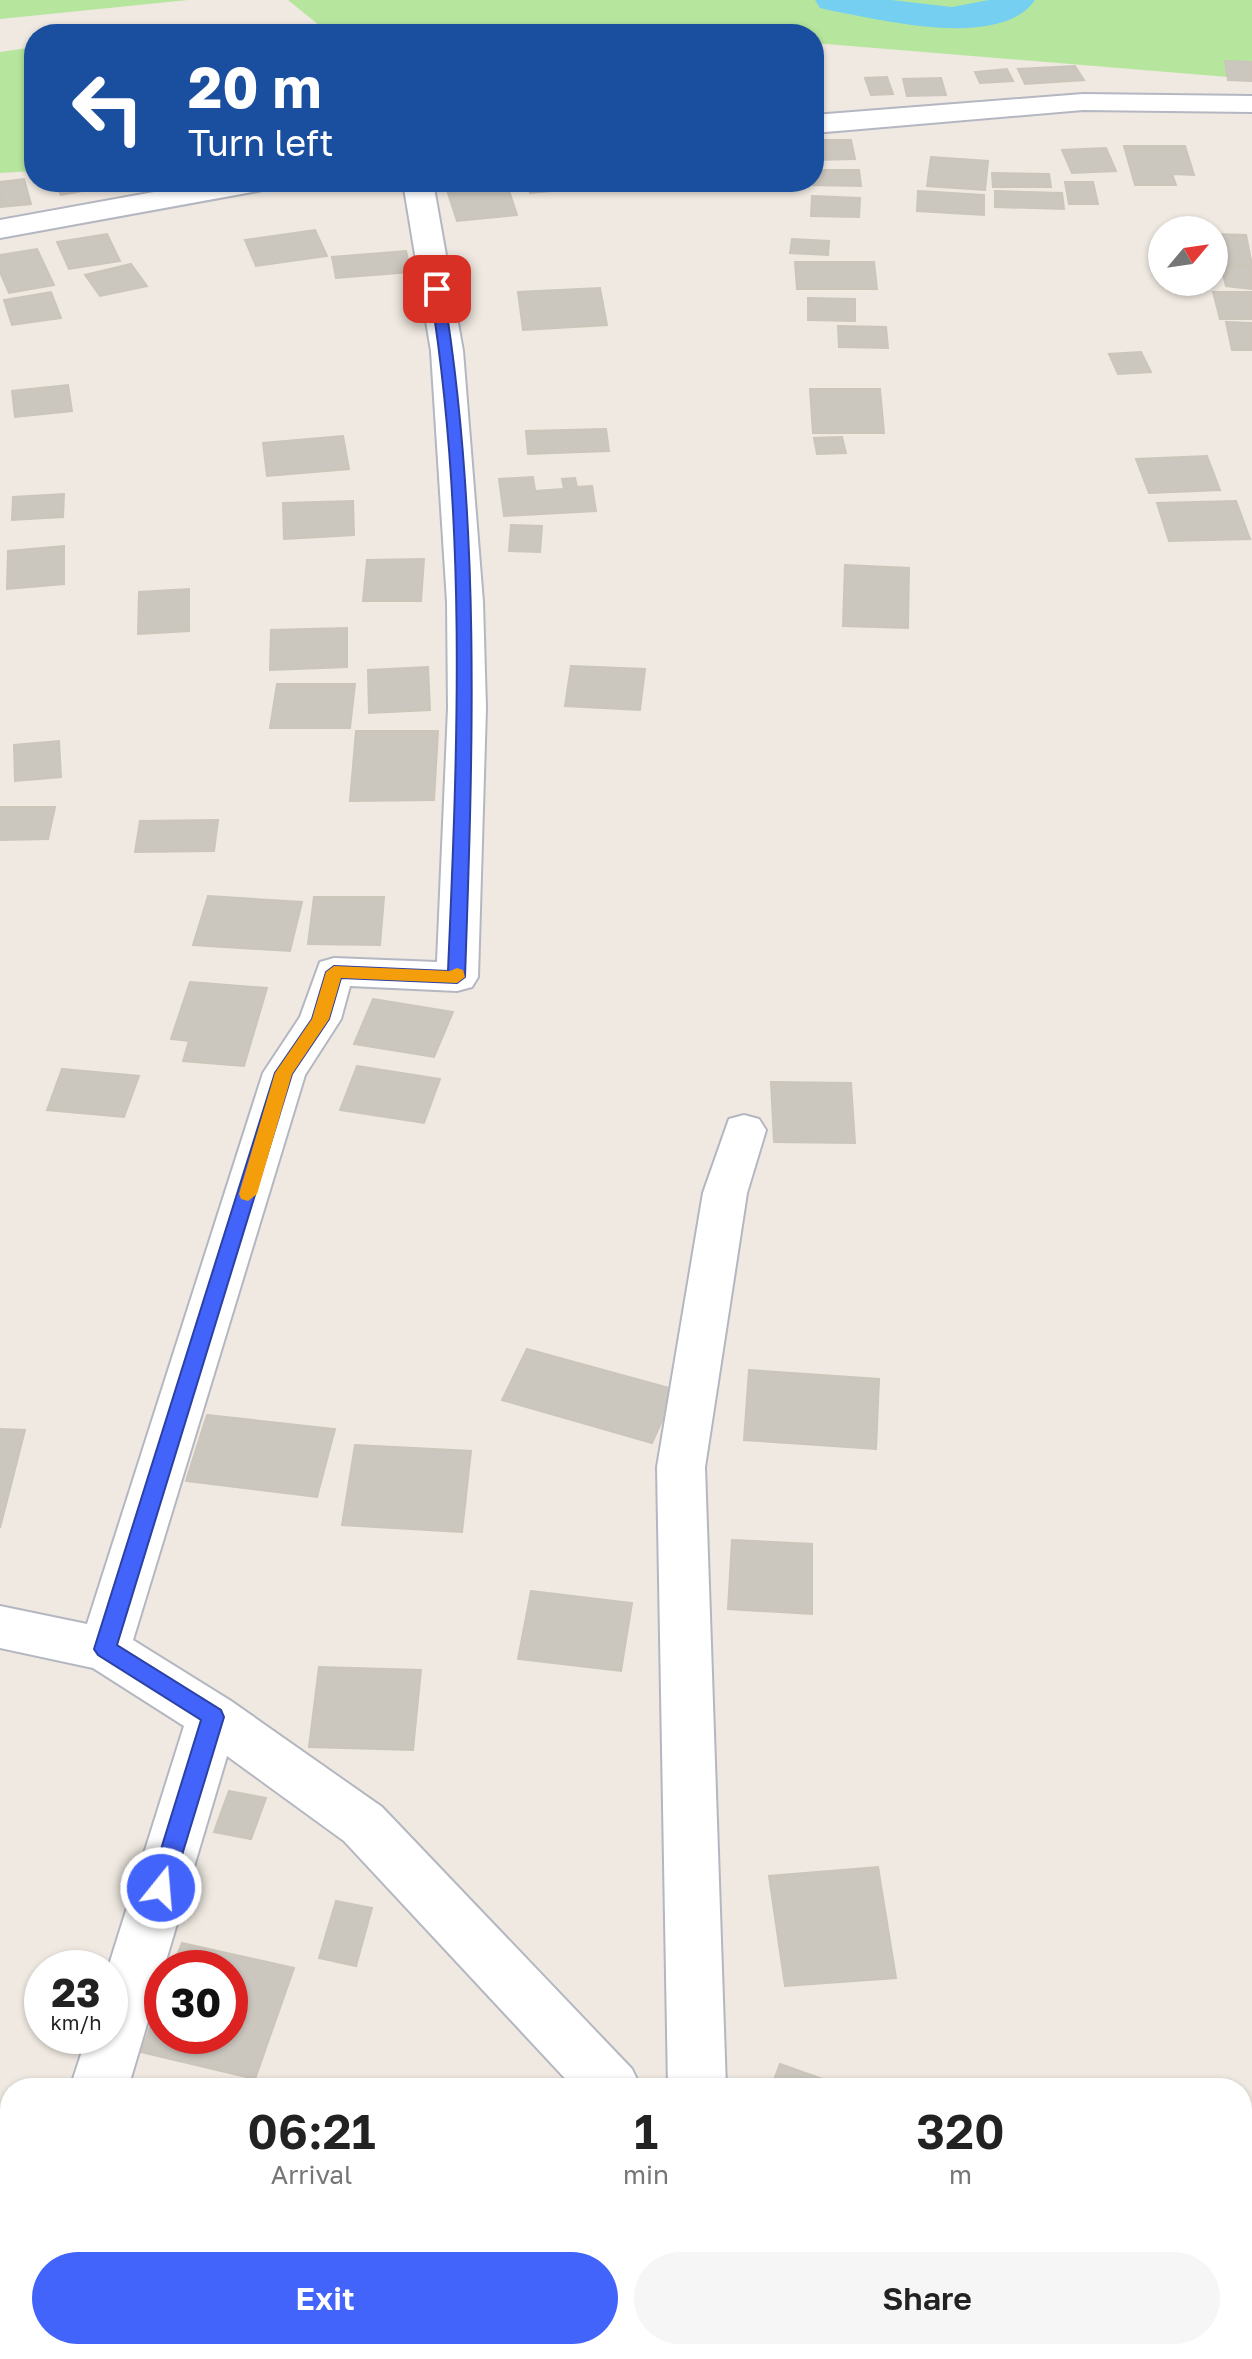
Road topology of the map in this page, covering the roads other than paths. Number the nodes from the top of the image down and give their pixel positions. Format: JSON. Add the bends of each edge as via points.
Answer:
{"nodes":[{"id":1,"x":1252,"y":104,"type":"edge"},
{"id":2,"x":824,"y":123,"type":"edge"},
{"id":3,"x":203,"y":192,"type":"edge"},
{"id":4,"x":420,"y":192,"type":"edge"},
{"id":5,"x":0,"y":229,"type":"edge"},
{"id":6,"x":744,"y":1130,"type":"dead end"},
{"id":7,"x":2,"y":1632,"type":"edge"},
{"id":8,"x":105,"y":1649,"type":"junction"},
{"id":9,"x":213,"y":1717,"type":"junction"},
{"id":10,"x":102,"y":2078,"type":"edge"},
{"id":11,"x":603,"y":2078,"type":"edge"},
{"id":12,"x":697,"y":2078,"type":"edge"}],
"edges":[{"from":1,"to":2,"type":"street","via":[[1083,102]]},
{"from":3,"to":5,"type":"street"},
{"from":4,"to":8,"type":"street","via":[[447,351],[465,602],[467,708],[457,977],[334,972],[320,1019],[284,1073]]},
{"from":6,"to":12,"type":"street","via":[[725,1193],[681,1467]]},
{"from":7,"to":8,"type":"street"},
{"from":8,"to":9,"type":"street"},
{"from":9,"to":10,"type":"street"},
{"from":9,"to":11,"type":"street","via":[[363,1824]]}]}
